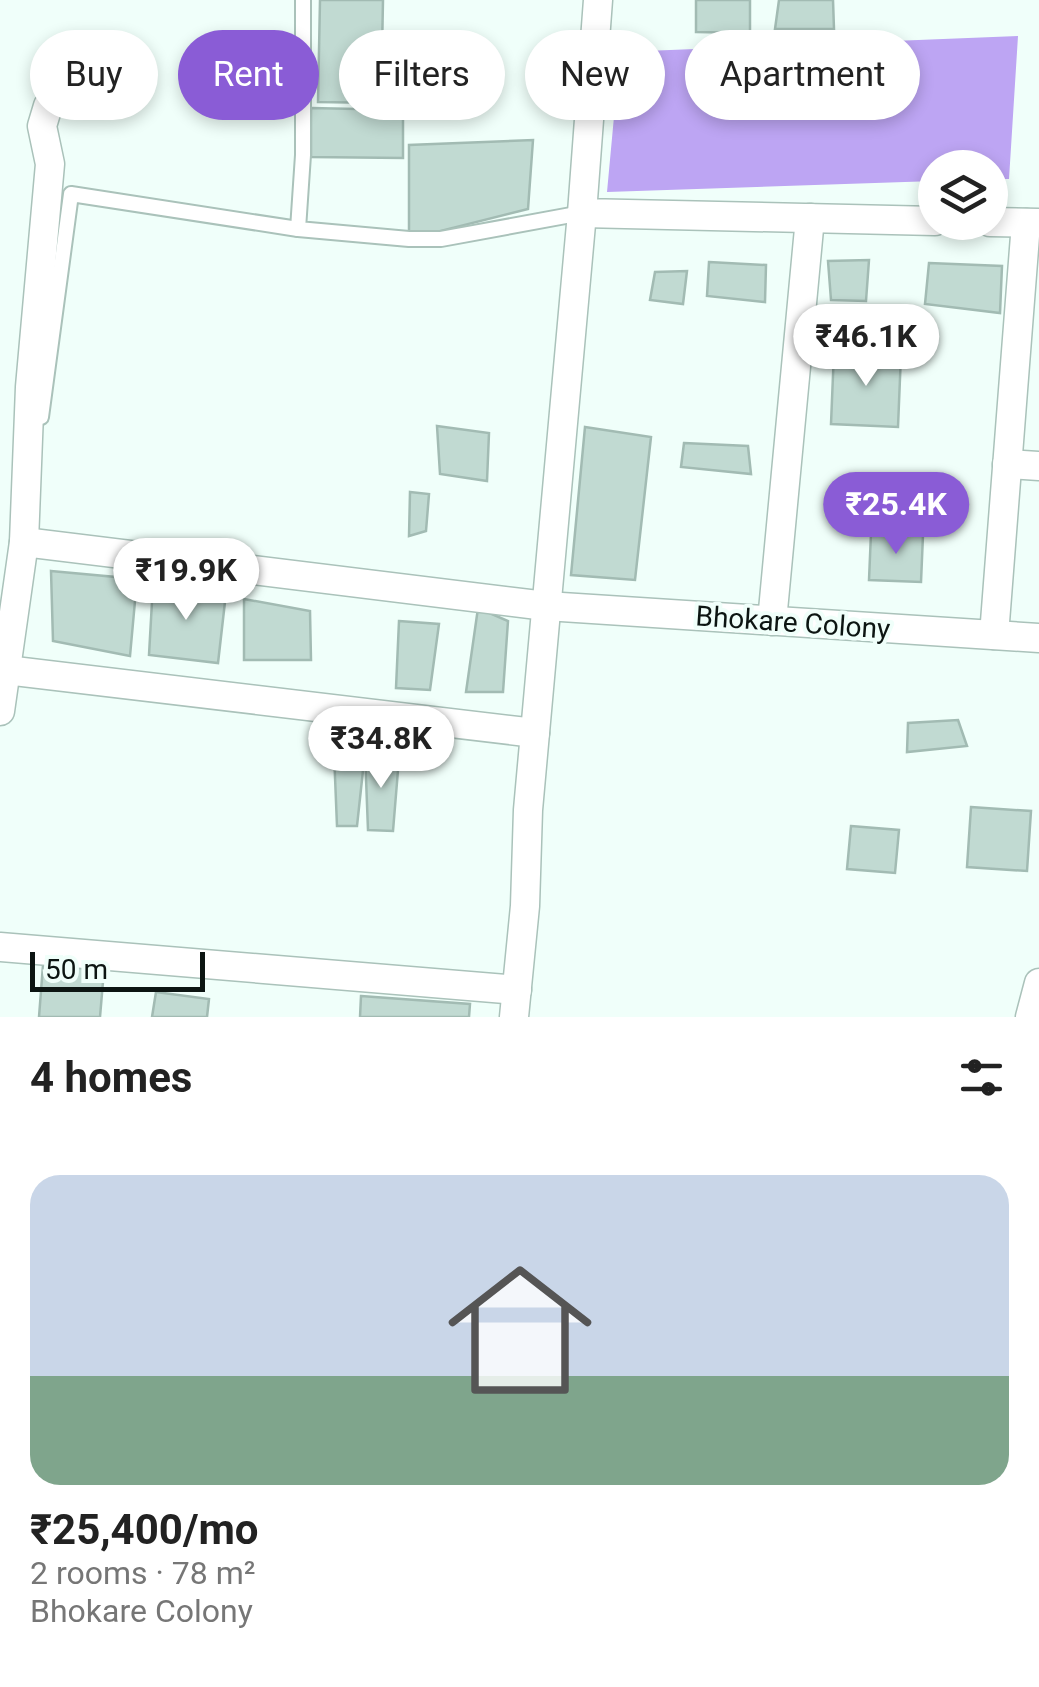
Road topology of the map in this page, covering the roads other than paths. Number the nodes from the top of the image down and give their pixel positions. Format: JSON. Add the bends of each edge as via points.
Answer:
{"nodes":[{"id":1,"x":303,"y":0,"type":"edge"},
{"id":2,"x":598,"y":0,"type":"edge"},
{"id":3,"x":44,"y":120,"type":"edge"},
{"id":4,"x":582,"y":213,"type":"junction"},
{"id":5,"x":810,"y":218,"type":"junction"},
{"id":6,"x":918,"y":221,"type":"edge"},
{"id":7,"x":1032,"y":223,"type":"edge"},
{"id":8,"x":298,"y":229,"type":"junction"},
{"id":9,"x":1008,"y":464,"type":"junction"},
{"id":10,"x":1039,"y":466,"type":"edge"},
{"id":11,"x":24,"y":542,"type":"junction"},
{"id":12,"x":546,"y":606,"type":"junction"},
{"id":13,"x":772,"y":621,"type":"junction"},
{"id":14,"x":994,"y":635,"type":"junction"},
{"id":15,"x":1039,"y":638,"type":"edge"},
{"id":16,"x":6,"y":670,"type":"junction"},
{"id":17,"x":0,"y":711,"type":"edge"},
{"id":18,"x":535,"y":733,"type":"junction"},
{"id":19,"x":0,"y":947,"type":"edge"},
{"id":20,"x":1039,"y":984,"type":"edge"},
{"id":21,"x":516,"y":1004,"type":"edge"},
{"id":22,"x":1030,"y":1017,"type":"edge"}],
"edges":[{"from":1,"to":8,"type":"lane"},
{"from":2,"to":4,"type":"street"},
{"from":3,"to":11,"type":"street","via":[[50,164]]},
{"from":4,"to":5,"type":"street"},
{"from":4,"to":8,"type":"lane","via":[[441,238]]},
{"from":4,"to":12,"type":"street"},
{"from":5,"to":6,"type":"street"},
{"from":5,"to":13,"type":"street"},
{"from":7,"to":9,"type":"street"},
{"from":8,"to":11,"type":"lane","via":[[71,194]]},
{"from":9,"to":10,"type":"street"},
{"from":9,"to":14,"type":"street"},
{"from":11,"to":12,"type":"street","name":"Bhokare Colony"},
{"from":11,"to":16,"type":"street"},
{"from":12,"to":13,"type":"street","name":"Bhokare Colony"},
{"from":12,"to":18,"type":"street"},
{"from":13,"to":14,"type":"street","name":"Bhokare Colony"},
{"from":14,"to":15,"type":"street","name":"Bhokare Colony"},
{"from":16,"to":17,"type":"street"},
{"from":16,"to":18,"type":"street"},
{"from":18,"to":21,"type":"street"},
{"from":19,"to":21,"type":"street"},
{"from":20,"to":22,"type":"street"}]}
